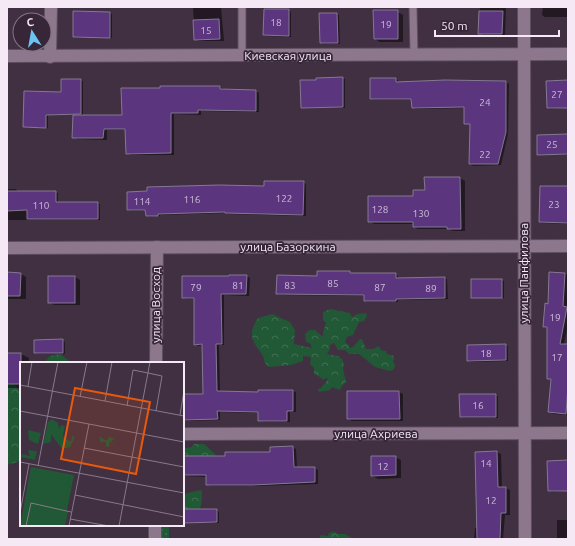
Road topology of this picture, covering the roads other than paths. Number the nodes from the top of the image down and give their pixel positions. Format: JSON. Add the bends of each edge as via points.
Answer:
{"nodes":[{"id":1,"x":51,"y":7,"type":"edge"},
{"id":2,"x":242,"y":7,"type":"edge"},
{"id":3,"x":413,"y":7,"type":"edge"},
{"id":4,"x":524,"y":7,"type":"edge"},
{"id":5,"x":524,"y":54,"type":"junction"},
{"id":6,"x":568,"y":54,"type":"edge"},
{"id":7,"x":414,"y":55,"type":"junction"},
{"id":8,"x":7,"y":56,"type":"edge"},
{"id":9,"x":242,"y":56,"type":"junction"},
{"id":10,"x":50,"y":57,"type":"junction"},
{"id":11,"x":568,"y":246,"type":"edge"},
{"id":12,"x":157,"y":247,"type":"junction"},
{"id":13,"x":524,"y":247,"type":"junction"},
{"id":14,"x":7,"y":248,"type":"edge"},
{"id":15,"x":156,"y":362,"type":"edge"},
{"id":16,"x":568,"y":433,"type":"edge"},
{"id":17,"x":184,"y":434,"type":"edge"},
{"id":18,"x":525,"y":434,"type":"junction"},
{"id":19,"x":155,"y":526,"type":"edge"},
{"id":20,"x":155,"y":539,"type":"edge"},
{"id":21,"x":525,"y":539,"type":"edge"}],
"edges":[{"from":1,"to":10,"type":"street"},
{"from":2,"to":9,"type":"lane"},
{"from":3,"to":7,"type":"lane"},
{"from":4,"to":5,"type":"street","name":"улица Панфилова"},
{"from":5,"to":6,"type":"street","name":"Киевская улица"},
{"from":5,"to":7,"type":"street","name":"Киевская улица"},
{"from":5,"to":13,"type":"street","name":"улица Панфилова"},
{"from":7,"to":9,"type":"street","name":"Киевская улица"},
{"from":8,"to":10,"type":"street","name":"Киевская улица"},
{"from":9,"to":10,"type":"street","name":"Киевская улица"},
{"from":11,"to":13,"type":"street","name":"улица Базоркина"},
{"from":12,"to":13,"type":"street","name":"улица Базоркина"},
{"from":12,"to":14,"type":"street","name":"улица Базоркина"},
{"from":12,"to":15,"type":"street","name":"улица Восход"},
{"from":13,"to":18,"type":"street","name":"улица Панфилова"},
{"from":16,"to":18,"type":"street","name":"улица Ахриева"},
{"from":17,"to":18,"type":"street","name":"улица Ахриева"},
{"from":18,"to":21,"type":"street","name":"улица Панфилова"},
{"from":19,"to":20,"type":"street"}]}
